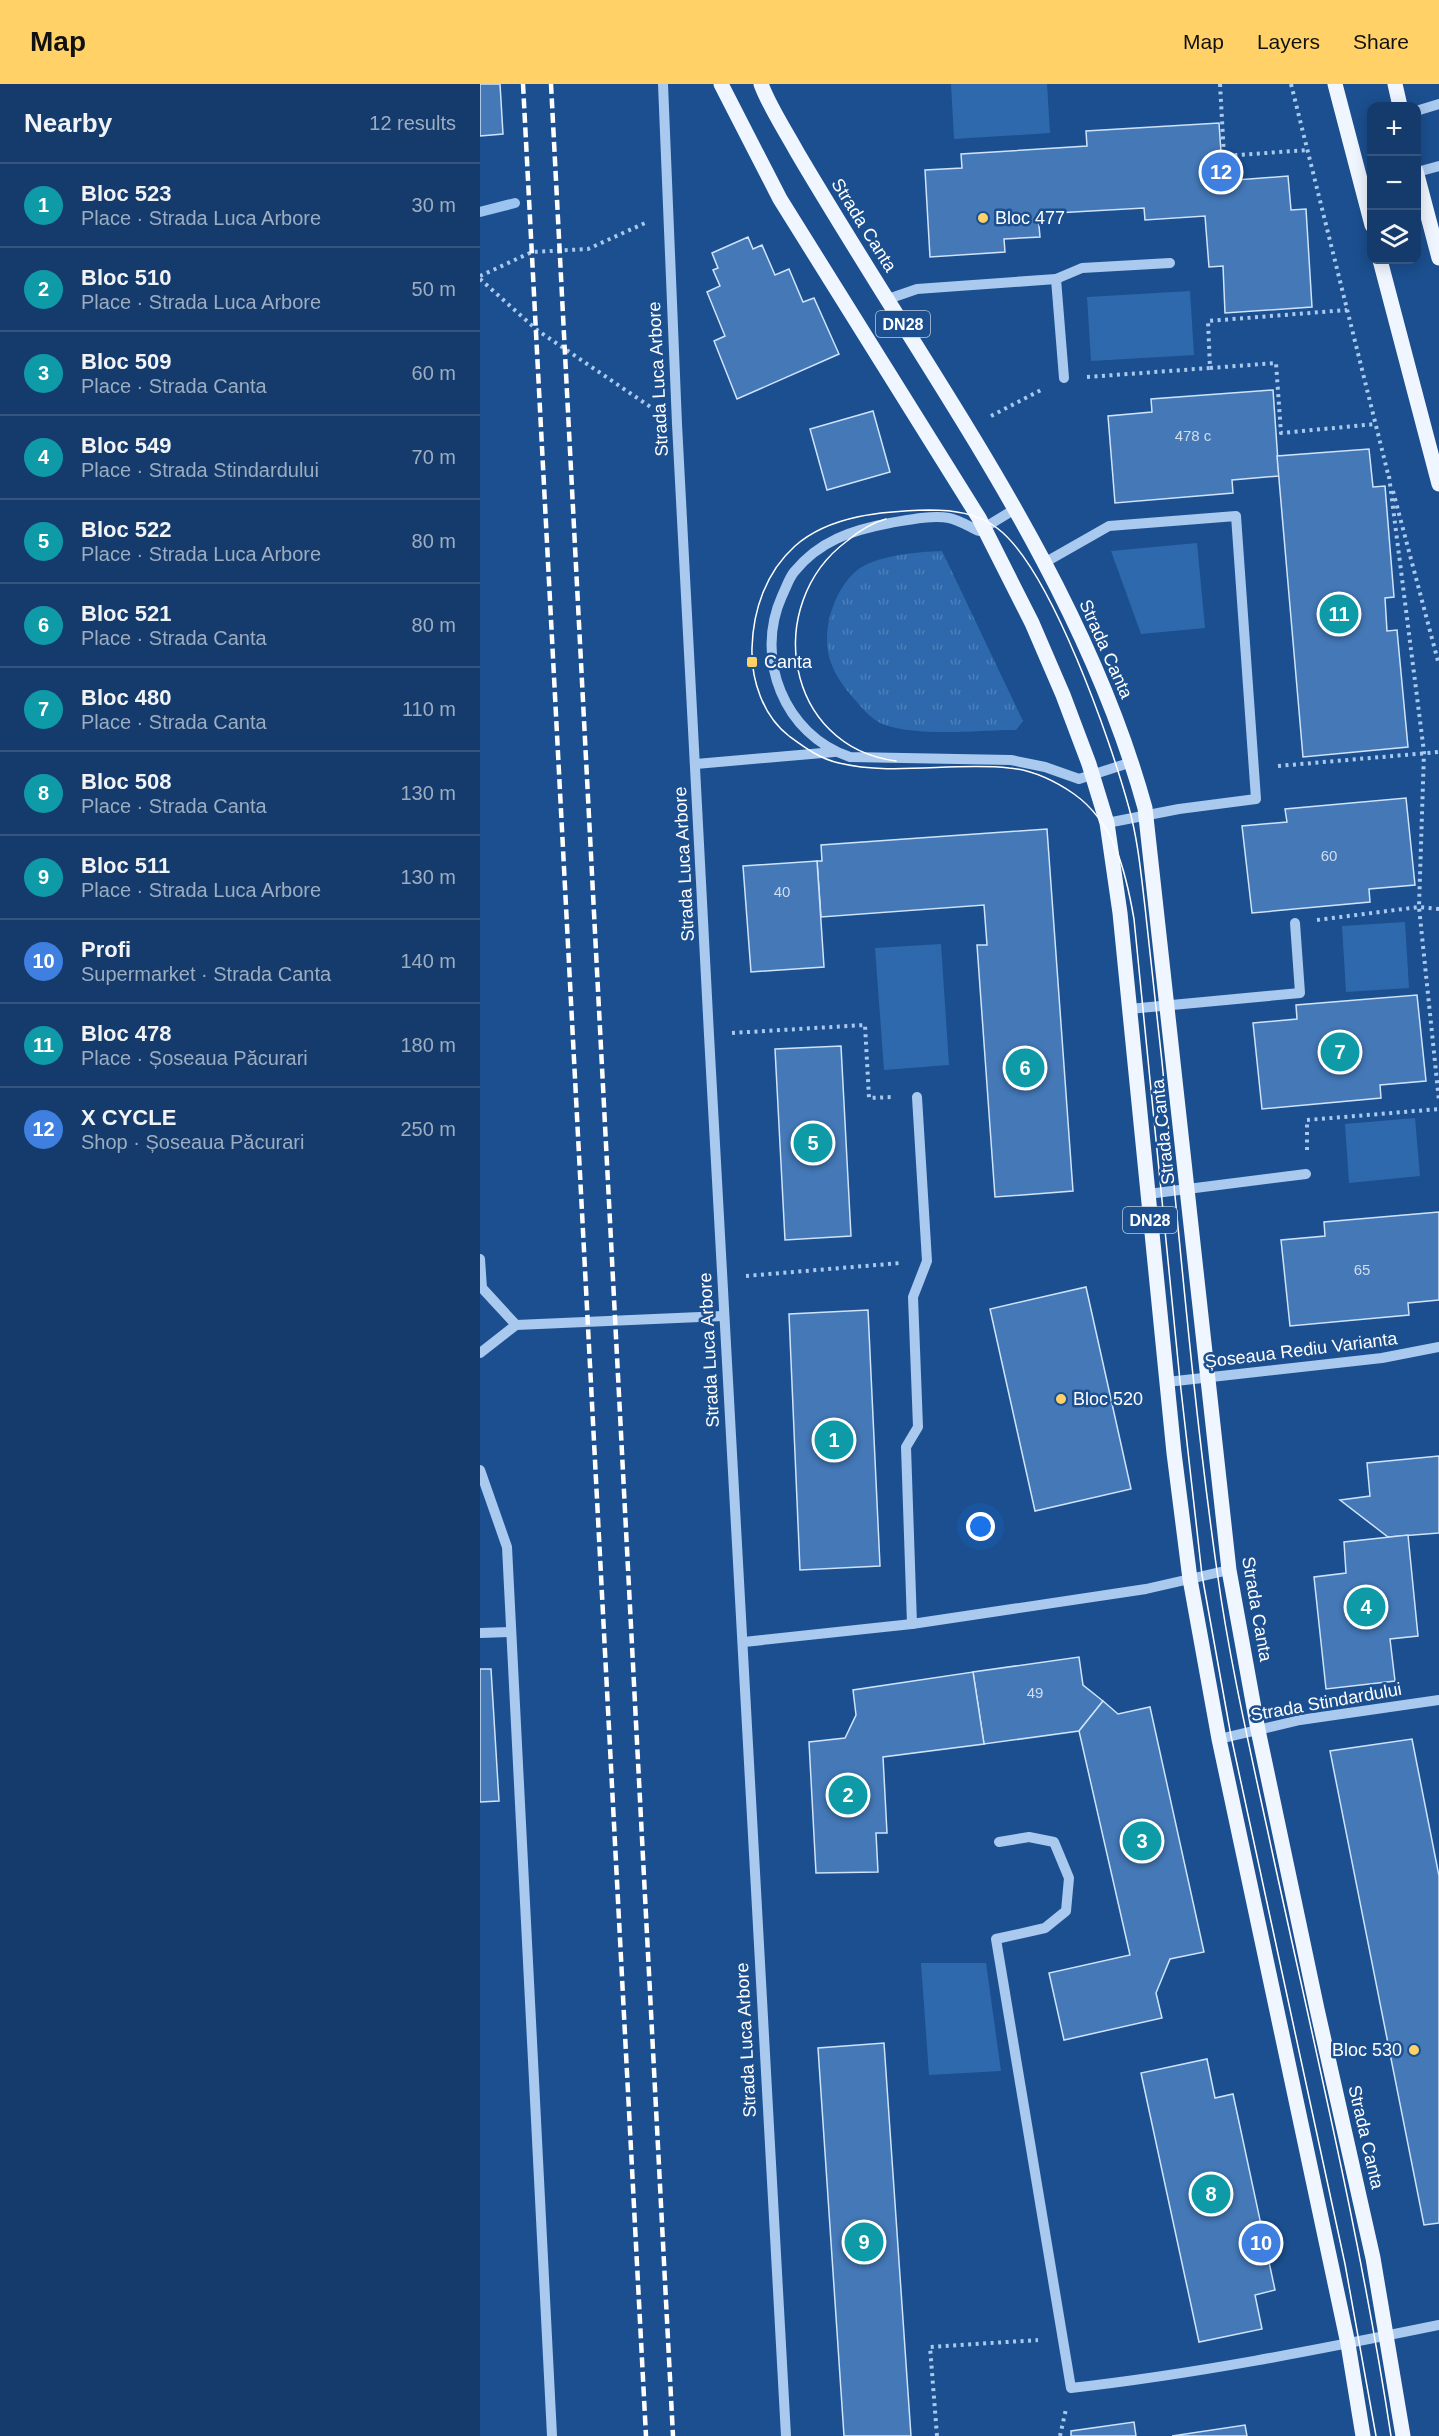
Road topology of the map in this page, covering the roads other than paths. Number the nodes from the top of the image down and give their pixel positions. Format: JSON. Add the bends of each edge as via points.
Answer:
{"nodes":[{"id":1,"x":663,"y":84,"type":"edge"},
{"id":2,"x":721,"y":84,"type":"edge"},
{"id":3,"x":761,"y":84,"type":"edge"},
{"id":4,"x":1335,"y":84,"type":"edge"},
{"id":5,"x":1395,"y":84,"type":"edge"},
{"id":6,"x":1399,"y":102,"type":"edge"},
{"id":7,"x":1439,"y":104,"type":"edge"},
{"id":8,"x":1421,"y":109,"type":"edge"},
{"id":9,"x":1439,"y":166,"type":"edge"},
{"id":10,"x":1421,"y":170,"type":"edge"},
{"id":11,"x":1421,"y":187,"type":"edge"},
{"id":12,"x":1367,"y":210,"type":"edge"},
{"id":13,"x":1439,"y":258,"type":"edge"},
{"id":14,"x":1170,"y":263,"type":"dead end"},
{"id":15,"x":1381,"y":264,"type":"edge"},
{"id":16,"x":1056,"y":279,"type":"junction"},
{"id":17,"x":888,"y":299,"type":"junction"},
{"id":18,"x":1064,"y":378,"type":"road end"},
{"id":19,"x":1439,"y":484,"type":"edge"},
{"id":20,"x":1015,"y":509,"type":"junction"},
{"id":21,"x":984,"y":528,"type":"junction"},
{"id":22,"x":1044,"y":563,"type":"junction"},
{"id":23,"x":834,"y":752,"type":"junction"},
{"id":24,"x":1132,"y":762,"type":"junction"},
{"id":25,"x":696,"y":764,"type":"junction"},
{"id":26,"x":1092,"y":775,"type":"junction"},
{"id":27,"x":1146,"y":815,"type":"junction"},
{"id":28,"x":1107,"y":823,"type":"junction"},
{"id":29,"x":1295,"y":923,"type":"road end"},
{"id":30,"x":1169,"y":1005,"type":"junction"},
{"id":31,"x":1129,"y":1009,"type":"junction"},
{"id":32,"x":917,"y":1097,"type":"road end"},
{"id":33,"x":1306,"y":1174,"type":"road end"},
{"id":34,"x":1188,"y":1188,"type":"junction"},
{"id":35,"x":1148,"y":1194,"type":"junction"},
{"id":36,"x":480,"y":1259,"type":"edge"},
{"id":37,"x":481,"y":1288,"type":"edge"},
{"id":38,"x":723,"y":1316,"type":"junction"},
{"id":39,"x":516,"y":1324,"type":"junction"},
{"id":40,"x":1439,"y":1347,"type":"edge"},
{"id":41,"x":480,"y":1353,"type":"edge"},
{"id":42,"x":1208,"y":1378,"type":"junction"},
{"id":43,"x":1167,"y":1382,"type":"junction"},
{"id":44,"x":480,"y":1470,"type":"edge"},
{"id":45,"x":1229,"y":1570,"type":"junction"},
{"id":46,"x":1190,"y":1579,"type":"junction"},
{"id":47,"x":912,"y":1624,"type":"junction"},
{"id":48,"x":511,"y":1632,"type":"junction"},
{"id":49,"x":480,"y":1633,"type":"edge"},
{"id":50,"x":744,"y":1642,"type":"junction"},
{"id":51,"x":1439,"y":1700,"type":"edge"},
{"id":52,"x":1258,"y":1730,"type":"junction"},
{"id":53,"x":1219,"y":1739,"type":"junction"},
{"id":54,"x":999,"y":1842,"type":"dead end"},
{"id":55,"x":1439,"y":2325,"type":"edge"},
{"id":56,"x":1388,"y":2337,"type":"junction"},
{"id":57,"x":1348,"y":2344,"type":"junction"},
{"id":58,"x":552,"y":2436,"type":"edge"},
{"id":59,"x":786,"y":2436,"type":"edge"},
{"id":60,"x":1363,"y":2436,"type":"edge"},
{"id":61,"x":1403,"y":2436,"type":"edge"}],
"edges":[{"from":1,"to":25,"type":"street","name":"Strada Luca Arbore"},
{"from":2,"to":21,"type":"main road","name":"Strada Canta","number":"DN28","via":[[780,199]]},
{"from":3,"to":17,"type":"main road","name":"Strada Canta","number":"DN28","via":[[812,177]]},
{"from":4,"to":12,"type":"main road"},
{"from":5,"to":6,"type":"main road"},
{"from":7,"to":8,"type":"street"},
{"from":9,"to":10,"type":"street"},
{"from":11,"to":13,"type":"main road"},
{"from":14,"to":16,"type":"street","via":[[1082,268]]},
{"from":15,"to":19,"type":"main road"},
{"from":16,"to":17,"type":"street","via":[[917,289]]},
{"from":16,"to":18,"type":"street"},
{"from":17,"to":20,"type":"main road","name":"Strada Canta","number":"DN28"},
{"from":20,"to":21,"type":"street"},
{"from":20,"to":22,"type":"main road","name":"Strada Canta","number":"DN28"},
{"from":21,"to":23,"type":"street","via":[[979,531],[950,518],[864,528],[844,533],[819,548],[793,573],[778,605],[771,635],[775,680],[805,732]]},
{"from":21,"to":26,"type":"main road","name":"Strada Canta","number":"DN28","via":[[1032,623]]},
{"from":22,"to":24,"type":"main road","name":"Strada Canta","number":"DN28","via":[[1079,631]]},
{"from":22,"to":27,"type":"street","via":[[1109,526],[1236,516],[1256,799]]},
{"from":23,"to":25,"type":"street"},
{"from":23,"to":26,"type":"street","via":[[883,759],[1011,760],[1079,779]]},
{"from":24,"to":26,"type":"street"},
{"from":24,"to":27,"type":"main road","name":"Strada Canta","number":"DN28"},
{"from":25,"to":38,"type":"street","name":"Strada Luca Arbore"},
{"from":26,"to":28,"type":"main road","name":"Strada Canta","number":"DN28"},
{"from":27,"to":28,"type":"street"},
{"from":27,"to":30,"type":"main road","name":"Strada Canta","number":"DN28"},
{"from":28,"to":31,"type":"main road","name":"Strada Canta","number":"DN28"},
{"from":29,"to":30,"type":"street","via":[[1300,993]]},
{"from":30,"to":31,"type":"street"},
{"from":30,"to":34,"type":"main road","name":"Strada Canta","number":"DN28"},
{"from":31,"to":35,"type":"main road","name":"Strada Canta","number":"DN28"},
{"from":32,"to":47,"type":"street","via":[[927,1261],[913,1297],[918,1427],[906,1447]]},
{"from":33,"to":34,"type":"street"},
{"from":34,"to":35,"type":"street"},
{"from":34,"to":42,"type":"main road","name":"Strada Canta","number":"DN28"},
{"from":35,"to":43,"type":"main road","name":"Strada Canta","number":"DN28"},
{"from":36,"to":37,"type":"street"},
{"from":37,"to":39,"type":"street"},
{"from":38,"to":39,"type":"street"},
{"from":38,"to":50,"type":"street","name":"Strada Luca Arbore"},
{"from":39,"to":41,"type":"street"},
{"from":40,"to":42,"type":"street","name":"Șoseaua Rediu Varianta"},
{"from":42,"to":43,"type":"street","name":"Șoseaua Rediu Varianta"},
{"from":42,"to":45,"type":"main road","name":"Strada Canta","number":"DN28"},
{"from":43,"to":46,"type":"main road","name":"Strada Canta","number":"DN28"},
{"from":44,"to":48,"type":"street","via":[[507,1547]]},
{"from":45,"to":46,"type":"street"},
{"from":45,"to":52,"type":"main road","name":"Strada Canta","number":"DN28"},
{"from":46,"to":47,"type":"street"},
{"from":46,"to":53,"type":"main road","name":"Strada Canta","number":"DN28"},
{"from":47,"to":50,"type":"street"},
{"from":48,"to":49,"type":"street"},
{"from":48,"to":58,"type":"street"},
{"from":50,"to":59,"type":"street","name":"Strada Luca Arbore"},
{"from":51,"to":52,"type":"street","name":"Strada Stindardului"},
{"from":52,"to":53,"type":"street","name":"Strada Stindardului"},
{"from":52,"to":56,"type":"main road","name":"Strada Canta","number":"DN28"},
{"from":53,"to":57,"type":"main road","name":"Strada Canta","number":"DN28"},
{"from":54,"to":57,"type":"street","via":[[1029,1837],[1054,1842],[1069,1878],[1066,1911],[1045,1928],[996,1939],[1071,2388],[1166,2378]]},
{"from":55,"to":56,"type":"street"},
{"from":56,"to":57,"type":"street"},
{"from":56,"to":61,"type":"main road","name":"Strada Canta","number":"DN28"},
{"from":57,"to":60,"type":"main road","name":"Strada Canta","number":"DN28"}]}
